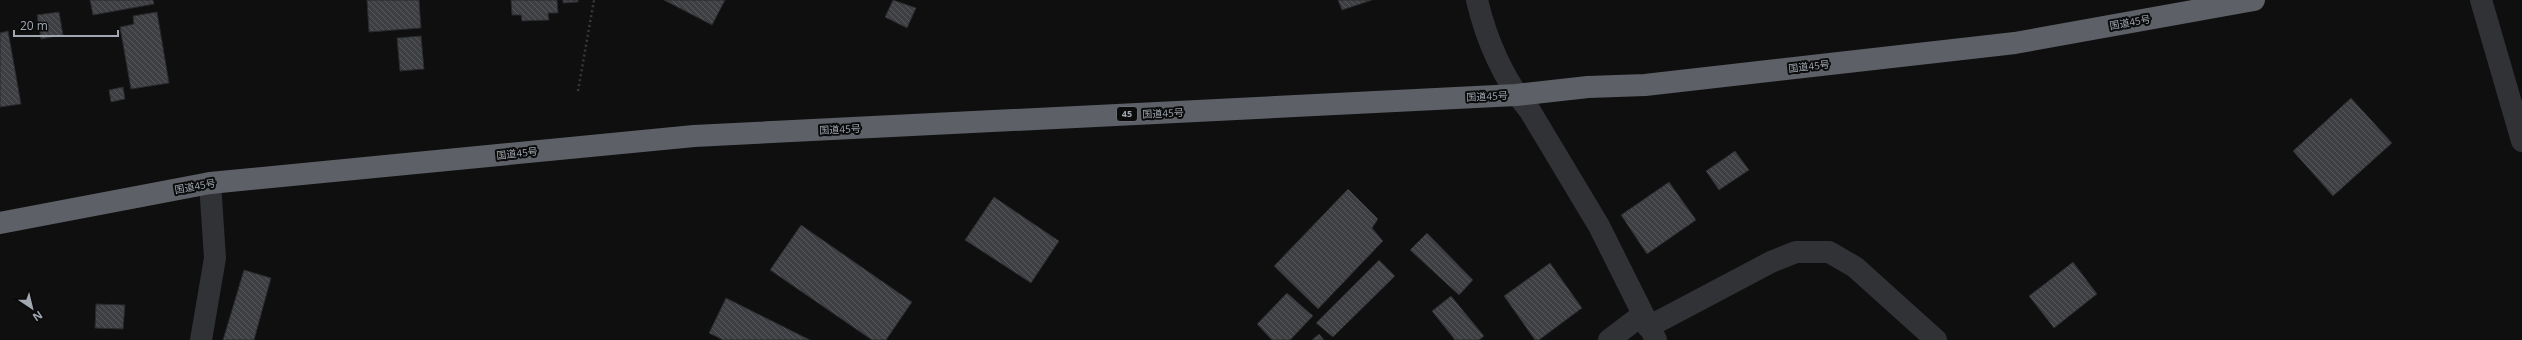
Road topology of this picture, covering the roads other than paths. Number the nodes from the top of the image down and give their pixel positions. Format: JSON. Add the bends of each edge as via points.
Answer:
{"nodes":[{"id":1,"x":1477,"y":0,"type":"edge"},
{"id":2,"x":2254,"y":0,"type":"edge"},
{"id":3,"x":2481,"y":0,"type":"edge"},
{"id":4,"x":1516,"y":95,"type":"junction"},
{"id":5,"x":2522,"y":141,"type":"edge"},
{"id":6,"x":210,"y":183,"type":"junction"},
{"id":7,"x":0,"y":223,"type":"edge"},
{"id":8,"x":1649,"y":327,"type":"edge"},
{"id":9,"x":201,"y":340,"type":"edge"},
{"id":10,"x":1609,"y":340,"type":"edge"},
{"id":11,"x":1936,"y":340,"type":"edge"}],
"edges":[{"from":1,"to":4,"type":"street","via":[[1484,31]]},
{"from":2,"to":4,"type":"highway","name":"国道45号","number":"45","via":[[2015,43],[1645,85],[1588,87]]},
{"from":3,"to":5,"type":"street"},
{"from":4,"to":6,"type":"highway","name":"国道45号","number":"45","via":[[694,136]]},
{"from":4,"to":8,"type":"street","via":[[1530,111],[1599,226]]},
{"from":6,"to":7,"type":"highway","name":"国道45号","number":"45"},
{"from":6,"to":9,"type":"street","via":[[215,258]]},
{"from":8,"to":10,"type":"street"},
{"from":8,"to":11,"type":"street","via":[[1771,262],[1796,252],[1829,252],[1855,267]]}]}
